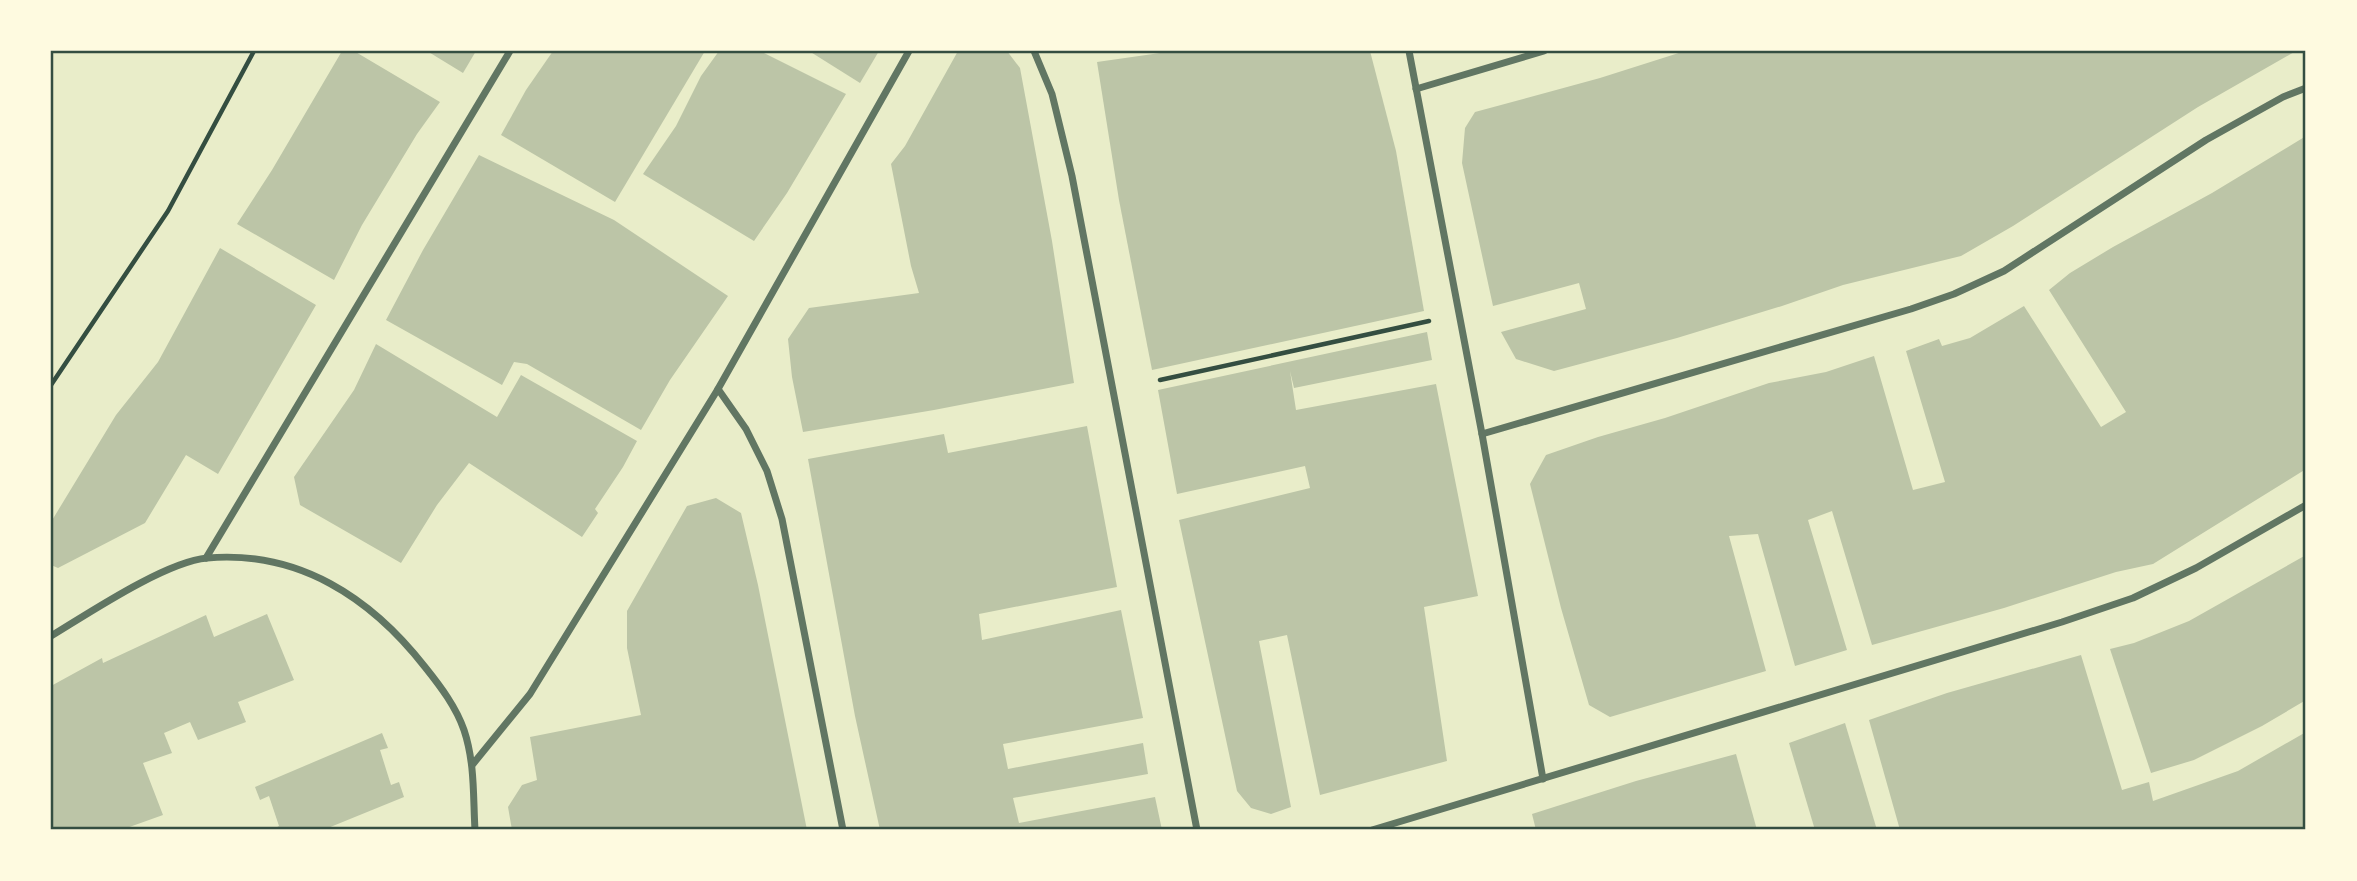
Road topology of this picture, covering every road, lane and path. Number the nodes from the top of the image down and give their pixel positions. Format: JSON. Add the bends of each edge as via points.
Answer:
{"nodes":[{"id":1,"x":254,"y":51,"type":"edge"},
{"id":2,"x":510,"y":51,"type":"edge"},
{"id":3,"x":909,"y":51,"type":"edge"},
{"id":4,"x":1034,"y":51,"type":"edge"},
{"id":5,"x":1409,"y":51,"type":"edge"},
{"id":6,"x":1544,"y":51,"type":"edge"},
{"id":7,"x":2306,"y":88,"type":"edge"},
{"id":8,"x":1416,"y":89,"type":"junction"},
{"id":9,"x":1429,"y":321,"type":"dead end"},
{"id":10,"x":1160,"y":380,"type":"dead end"},
{"id":11,"x":51,"y":385,"type":"edge"},
{"id":12,"x":718,"y":389,"type":"junction"},
{"id":13,"x":1482,"y":434,"type":"junction"},
{"id":14,"x":2306,"y":505,"type":"edge"},
{"id":15,"x":206,"y":558,"type":"junction"},
{"id":16,"x":51,"y":636,"type":"edge"},
{"id":17,"x":473,"y":764,"type":"junction"},
{"id":18,"x":1543,"y":779,"type":"junction"},
{"id":19,"x":475,"y":830,"type":"edge"},
{"id":20,"x":843,"y":830,"type":"edge"},
{"id":21,"x":1197,"y":830,"type":"edge"},
{"id":22,"x":1372,"y":830,"type":"edge"}],
"edges":[{"from":1,"to":11,"type":"path","via":[[168,211]]},
{"from":2,"to":15,"type":"street"},
{"from":3,"to":12,"type":"street"},
{"from":4,"to":21,"type":"street","via":[[1052,94],[1072,176]]},
{"from":5,"to":8,"type":"street"},
{"from":6,"to":8,"type":"street"},
{"from":7,"to":13,"type":"street","via":[[2206,140],[2004,271],[1954,293]]},
{"from":8,"to":13,"type":"street"},
{"from":9,"to":10,"type":"path"},
{"from":12,"to":17,"type":"street","via":[[530,694]]},
{"from":12,"to":20,"type":"street","via":[[746,429],[767,471],[782,519]]},
{"from":13,"to":18,"type":"street"},
{"from":14,"to":18,"type":"street","via":[[2196,568],[2133,597]]},
{"from":15,"to":16,"type":"street","via":[[164,572]]},
{"from":15,"to":17,"type":"street","via":[[274,562],[314,574],[357,598],[405,642],[447,695]]},
{"from":17,"to":19,"type":"street"},
{"from":18,"to":22,"type":"street"}]}
